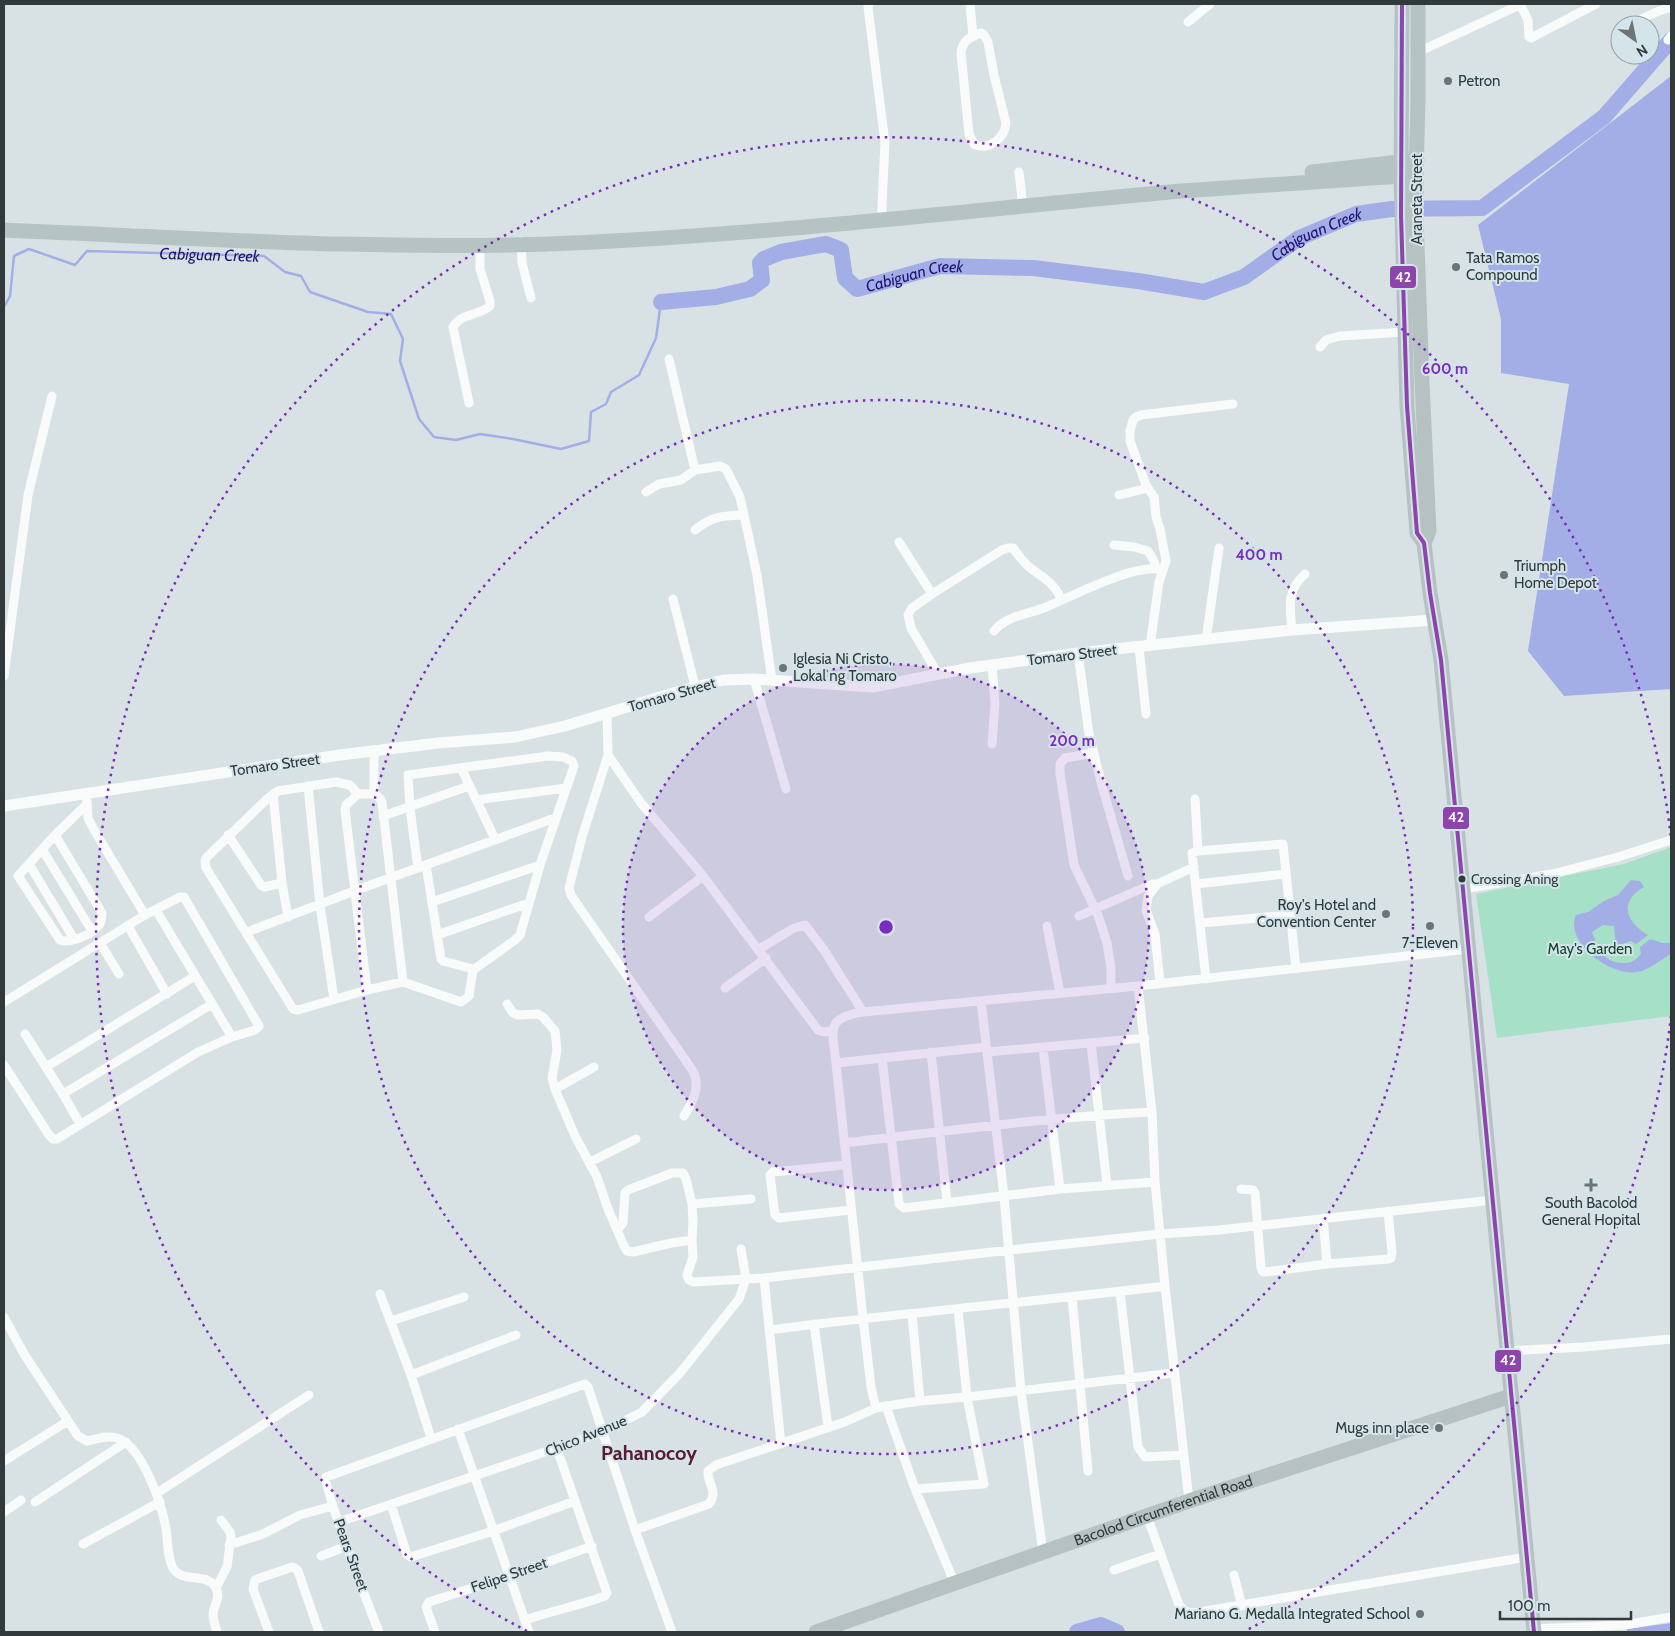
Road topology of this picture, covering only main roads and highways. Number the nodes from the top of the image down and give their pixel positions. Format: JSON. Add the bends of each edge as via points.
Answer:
{"nodes":[{"id":1,"x":1402,"y":4,"type":"edge"},
{"id":2,"x":1418,"y":4,"type":"edge"},
{"id":3,"x":1417,"y":168,"type":"junction"},
{"id":4,"x":1401,"y":169,"type":"junction"},
{"id":5,"x":1408,"y":198,"type":"junction"},
{"id":6,"x":4,"y":224,"type":"edge"},
{"id":7,"x":4,"y":230,"type":"edge"},
{"id":8,"x":182,"y":234,"type":"junction"},
{"id":9,"x":1424,"y":543,"type":"junction"},
{"id":10,"x":1511,"y":1396,"type":"junction"},
{"id":11,"x":1533,"y":1631,"type":"edge"},
{"id":12,"x":816,"y":1632,"type":"edge"}],
"edges":[{"from":1,"to":4,"type":"highway","name":"Araneta Street"},
{"from":2,"to":3,"type":"highway","name":"Araneta Street"},
{"from":3,"to":4,"type":"highway"},
{"from":3,"to":5,"type":"main road","name":"Araneta Street"},
{"from":4,"to":5,"type":"main road","name":"Araneta Street"},
{"from":4,"to":8,"type":"highway","via":[[724,233],[574,243],[359,245]]},
{"from":5,"to":9,"type":"main road","name":"Araneta Street","via":[[1416,217],[1429,532]]},
{"from":5,"to":9,"type":"main road","name":"Araneta Street","via":[[1401,216],[1407,406],[1417,533]]},
{"from":6,"to":8,"type":"highway"},
{"from":7,"to":8,"type":"highway"},
{"from":9,"to":10,"type":"main road","name":"Araneta Street","via":[[1441,660]]},
{"from":10,"to":11,"type":"main road","name":"Araneta Street"},
{"from":10,"to":12,"type":"main road","name":"Bacolod Circumferential Road","via":[[1189,1501]]}]}
